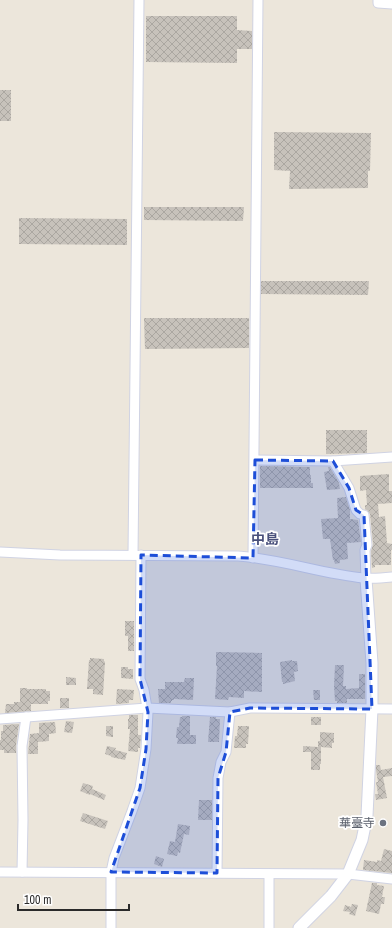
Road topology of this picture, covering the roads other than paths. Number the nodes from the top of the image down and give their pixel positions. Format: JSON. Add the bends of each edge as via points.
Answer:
{"nodes":[{"id":1,"x":139,"y":0,"type":"edge"},
{"id":2,"x":258,"y":0,"type":"edge"},
{"id":3,"x":378,"y":0,"type":"edge"},
{"id":4,"x":392,"y":4,"type":"edge"},
{"id":5,"x":392,"y":457,"type":"edge"},
{"id":6,"x":255,"y":460,"type":"junction"},
{"id":7,"x":333,"y":461,"type":"junction"},
{"id":8,"x":0,"y":552,"type":"edge"},
{"id":9,"x":137,"y":555,"type":"junction"},
{"id":10,"x":254,"y":558,"type":"junction"},
{"id":11,"x":366,"y":578,"type":"junction"},
{"id":12,"x":392,"y":578,"type":"edge"},
{"id":13,"x":147,"y":708,"type":"junction"},
{"id":14,"x":372,"y":709,"type":"junction"},
{"id":15,"x":392,"y":709,"type":"edge"},
{"id":16,"x":230,"y":712,"type":"junction"},
{"id":17,"x":26,"y":717,"type":"junction"},
{"id":18,"x":0,"y":719,"type":"edge"},
{"id":19,"x":0,"y":872,"type":"edge"},
{"id":20,"x":22,"y":872,"type":"junction"},
{"id":21,"x":111,"y":872,"type":"junction"},
{"id":22,"x":217,"y":873,"type":"junction"},
{"id":23,"x":269,"y":874,"type":"junction"},
{"id":24,"x":348,"y":874,"type":"junction"},
{"id":25,"x":392,"y":879,"type":"edge"},
{"id":26,"x":302,"y":927,"type":"edge"},
{"id":27,"x":111,"y":928,"type":"edge"},
{"id":28,"x":269,"y":928,"type":"edge"}],
"edges":[{"from":1,"to":9,"type":"street"},
{"from":2,"to":6,"type":"street"},
{"from":3,"to":4,"type":"street","via":[[378,3]]},
{"from":5,"to":7,"type":"street"},
{"from":6,"to":7,"type":"street"},
{"from":6,"to":10,"type":"street"},
{"from":7,"to":11,"type":"street","via":[[349,488],[356,510],[364,515],[367,545]]},
{"from":8,"to":9,"type":"street"},
{"from":9,"to":10,"type":"street"},
{"from":9,"to":13,"type":"street","via":[[140,679]]},
{"from":10,"to":11,"type":"street"},
{"from":11,"to":12,"type":"street"},
{"from":11,"to":14,"type":"street","via":[[372,663]]},
{"from":13,"to":16,"type":"street"},
{"from":13,"to":17,"type":"street"},
{"from":13,"to":21,"type":"street","via":[[146,748],[140,788]]},
{"from":14,"to":15,"type":"street"},
{"from":14,"to":16,"type":"street","via":[[250,708]]},
{"from":14,"to":24,"type":"street","via":[[367,816],[362,840]]},
{"from":16,"to":22,"type":"street","via":[[226,752],[218,778]]},
{"from":17,"to":18,"type":"street"},
{"from":17,"to":20,"type":"street","via":[[22,746]]},
{"from":19,"to":20,"type":"street"},
{"from":20,"to":21,"type":"street"},
{"from":21,"to":22,"type":"street"},
{"from":21,"to":27,"type":"street"},
{"from":22,"to":23,"type":"street"},
{"from":23,"to":24,"type":"street"},
{"from":23,"to":28,"type":"street"},
{"from":24,"to":25,"type":"street"},
{"from":24,"to":26,"type":"street"}]}
